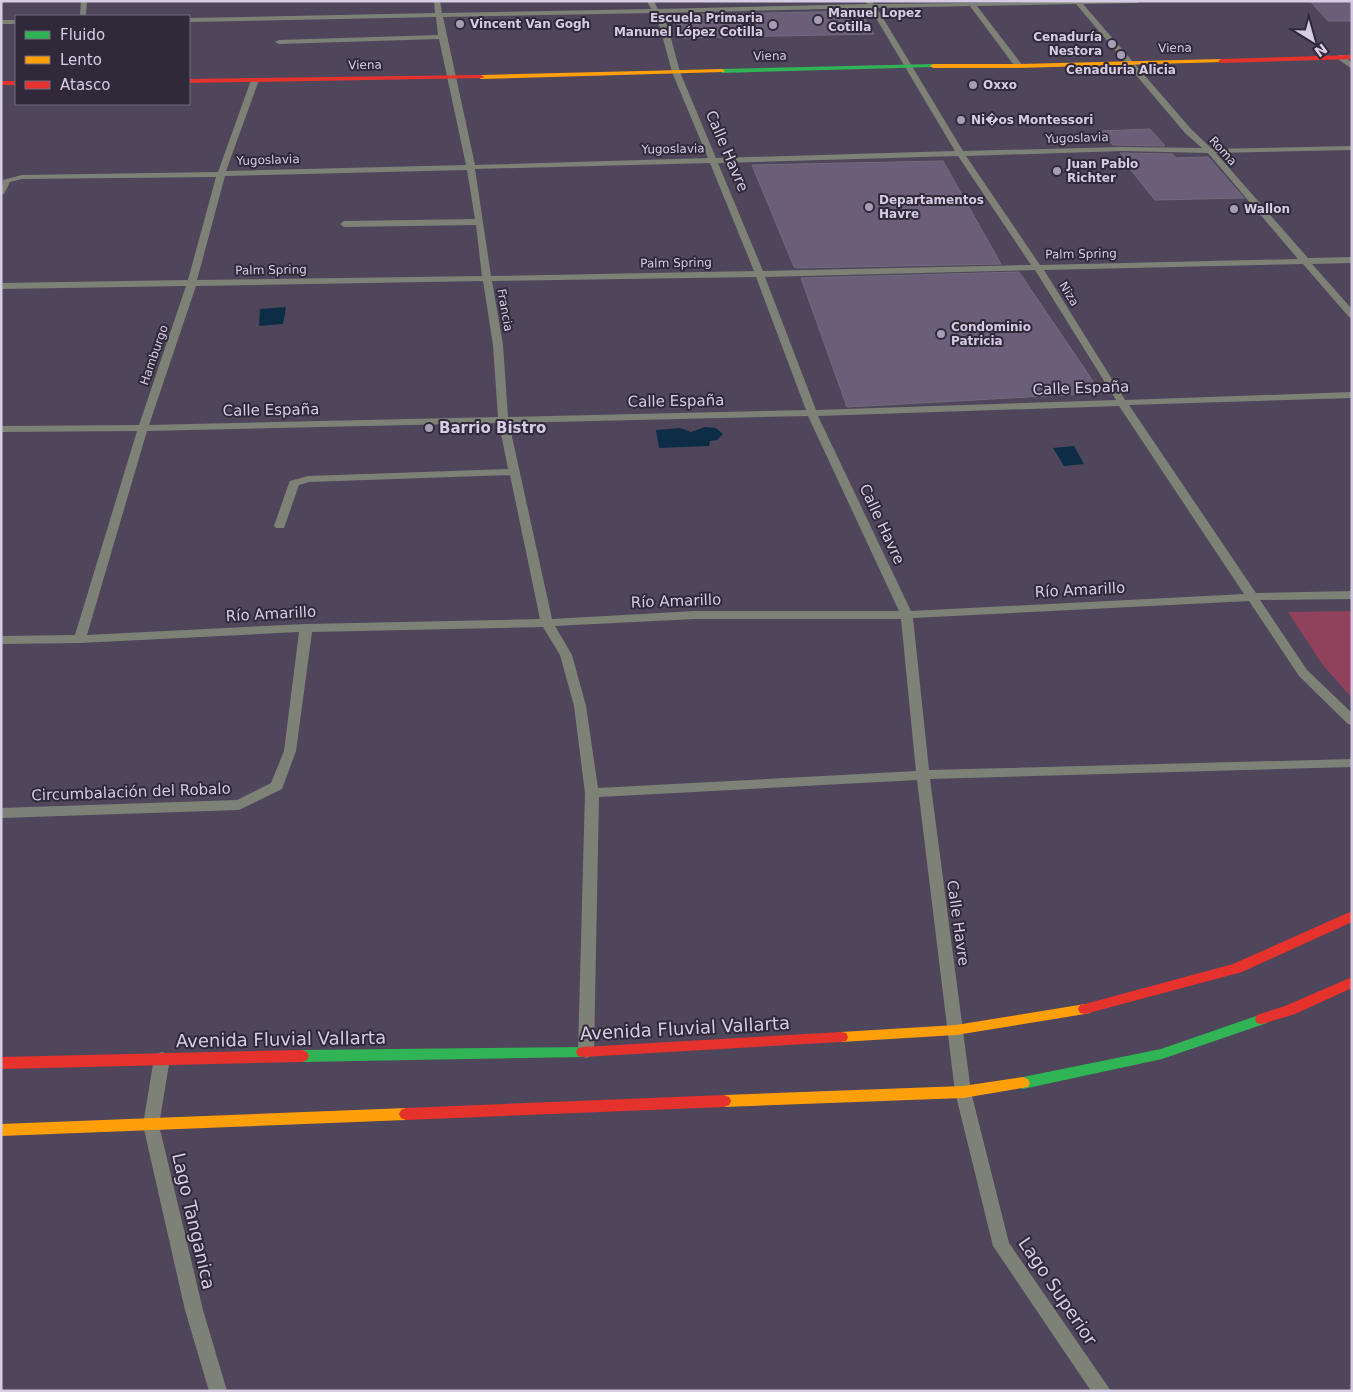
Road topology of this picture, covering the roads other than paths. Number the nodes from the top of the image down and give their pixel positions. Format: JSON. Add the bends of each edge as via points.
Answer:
{"nodes":[{"id":1,"x":84,"y":1,"type":"edge"},
{"id":2,"x":437,"y":1,"type":"edge"},
{"id":3,"x":1137,"y":1,"type":"edge"},
{"id":4,"x":870,"y":3,"type":"edge"},
{"id":5,"x":1079,"y":3,"type":"edge"},
{"id":6,"x":651,"y":5,"type":"edge"},
{"id":7,"x":972,"y":5,"type":"junction"},
{"id":8,"x":83,"y":15,"type":"edge"},
{"id":9,"x":438,"y":15,"type":"junction"},
{"id":10,"x":190,"y":20,"type":"edge"},
{"id":11,"x":1,"y":22,"type":"edge"},
{"id":12,"x":15,"y":22,"type":"edge"},
{"id":13,"x":442,"y":38,"type":"junction"},
{"id":14,"x":279,"y":42,"type":"dead end"},
{"id":15,"x":1346,"y":57,"type":"edge"},
{"id":16,"x":1129,"y":63,"type":"junction"},
{"id":17,"x":908,"y":66,"type":"junction"},
{"id":18,"x":1019,"y":66,"type":"junction"},
{"id":19,"x":1352,"y":67,"type":"edge"},
{"id":20,"x":676,"y":72,"type":"junction"},
{"id":21,"x":451,"y":78,"type":"junction"},
{"id":22,"x":254,"y":80,"type":"junction"},
{"id":23,"x":190,"y":81,"type":"edge"},
{"id":24,"x":1,"y":83,"type":"edge"},
{"id":25,"x":15,"y":83,"type":"edge"},
{"id":26,"x":1352,"y":148,"type":"edge"},
{"id":27,"x":1210,"y":151,"type":"junction"},
{"id":28,"x":961,"y":154,"type":"junction"},
{"id":29,"x":714,"y":161,"type":"junction"},
{"id":30,"x":471,"y":167,"type":"junction"},
{"id":31,"x":221,"y":174,"type":"junction"},
{"id":32,"x":1,"y":192,"type":"edge"},
{"id":33,"x":480,"y":222,"type":"junction"},
{"id":34,"x":344,"y":224,"type":"dead end"},
{"id":35,"x":1352,"y":260,"type":"edge"},
{"id":36,"x":1304,"y":262,"type":"junction"},
{"id":37,"x":1038,"y":268,"type":"junction"},
{"id":38,"x":760,"y":274,"type":"junction"},
{"id":39,"x":487,"y":279,"type":"junction"},
{"id":40,"x":192,"y":284,"type":"junction"},
{"id":41,"x":1,"y":286,"type":"edge"},
{"id":42,"x":1352,"y":316,"type":"edge"},
{"id":43,"x":1352,"y":395,"type":"edge"},
{"id":44,"x":1122,"y":402,"type":"junction"},
{"id":45,"x":812,"y":413,"type":"junction"},
{"id":46,"x":504,"y":419,"type":"junction"},
{"id":47,"x":1,"y":428,"type":"edge"},
{"id":48,"x":143,"y":428,"type":"junction"},
{"id":49,"x":514,"y":472,"type":"junction"},
{"id":50,"x":280,"y":526,"type":"dead end"},
{"id":51,"x":1352,"y":595,"type":"edge"},
{"id":52,"x":1255,"y":597,"type":"junction"},
{"id":53,"x":907,"y":615,"type":"junction"},
{"id":54,"x":546,"y":623,"type":"junction"},
{"id":55,"x":306,"y":628,"type":"junction"},
{"id":56,"x":80,"y":639,"type":"junction"},
{"id":57,"x":1,"y":640,"type":"edge"},
{"id":58,"x":1352,"y":722,"type":"edge"},
{"id":59,"x":1352,"y":762,"type":"edge"},
{"id":60,"x":922,"y":775,"type":"junction"},
{"id":61,"x":592,"y":793,"type":"junction"},
{"id":62,"x":1,"y":813,"type":"edge"},
{"id":63,"x":1352,"y":916,"type":"edge"},
{"id":64,"x":1352,"y":982,"type":"edge"},
{"id":65,"x":956,"y":1030,"type":"junction"},
{"id":66,"x":586,"y":1052,"type":"junction"},
{"id":67,"x":162,"y":1058,"type":"junction"},
{"id":68,"x":1,"y":1063,"type":"edge"},
{"id":69,"x":963,"y":1092,"type":"junction"},
{"id":70,"x":151,"y":1125,"type":"junction"},
{"id":71,"x":1,"y":1130,"type":"edge"},
{"id":72,"x":218,"y":1391,"type":"edge"},
{"id":73,"x":1102,"y":1391,"type":"edge"}],
"edges":[{"from":1,"to":8,"type":"street"},
{"from":2,"to":9,"type":"street","name":"Francia"},
{"from":3,"to":5,"type":"street"},
{"from":4,"to":6,"type":"street"},
{"from":4,"to":7,"type":"street"},
{"from":4,"to":17,"type":"street","name":"Niza"},
{"from":5,"to":7,"type":"street"},
{"from":5,"to":16,"type":"street","name":"Roma"},
{"from":6,"to":9,"type":"street"},
{"from":6,"to":20,"type":"street","name":"Calle Havre","via":[[664,27]]},
{"from":7,"to":18,"type":"street"},
{"from":9,"to":10,"type":"street"},
{"from":9,"to":13,"type":"street","name":"Francia"},
{"from":11,"to":12,"type":"street"},
{"from":13,"to":14,"type":"street"},
{"from":13,"to":21,"type":"street","name":"Francia"},
{"from":15,"to":16,"type":"street","name":"Viena"},
{"from":15,"to":19,"type":"street"},
{"from":16,"to":18,"type":"street","name":"Viena"},
{"from":16,"to":27,"type":"street","name":"Roma","via":[[1188,131]]},
{"from":17,"to":18,"type":"street","name":"Viena"},
{"from":17,"to":20,"type":"street","name":"Viena"},
{"from":17,"to":28,"type":"street","name":"Niza"},
{"from":20,"to":21,"type":"street","name":"Viena"},
{"from":20,"to":29,"type":"street","name":"Calle Havre"},
{"from":21,"to":22,"type":"street","name":"Viena"},
{"from":21,"to":30,"type":"street","name":"Francia"},
{"from":22,"to":23,"type":"street","name":"Viena"},
{"from":22,"to":31,"type":"street","name":"Hamburgo"},
{"from":24,"to":25,"type":"street"},
{"from":26,"to":27,"type":"street","name":"Yugoslavia"},
{"from":27,"to":28,"type":"street","name":"Yugoslavia","via":[[1122,149]]},
{"from":27,"to":36,"type":"street","name":"Roma"},
{"from":28,"to":29,"type":"street","name":"Yugoslavia"},
{"from":28,"to":37,"type":"street","name":"Niza"},
{"from":29,"to":30,"type":"street","name":"Yugoslavia"},
{"from":29,"to":38,"type":"street","name":"Calle Havre"},
{"from":30,"to":31,"type":"street","name":"Yugoslavia"},
{"from":30,"to":33,"type":"street","name":"Francia"},
{"from":31,"to":32,"type":"street","name":"Yugoslavia","via":[[22,177],[7,180]]},
{"from":31,"to":40,"type":"street","name":"Hamburgo"},
{"from":33,"to":34,"type":"street"},
{"from":33,"to":39,"type":"street","name":"Francia"},
{"from":35,"to":36,"type":"street","name":"Palm Spring"},
{"from":36,"to":37,"type":"street","name":"Palm Spring"},
{"from":36,"to":42,"type":"street","name":"Roma"},
{"from":37,"to":38,"type":"street","name":"Palm Spring"},
{"from":37,"to":44,"type":"street","name":"Niza"},
{"from":38,"to":39,"type":"street","name":"Palm Spring"},
{"from":38,"to":45,"type":"street","name":"Calle Havre"},
{"from":39,"to":40,"type":"street","name":"Palm Spring"},
{"from":39,"to":46,"type":"street","name":"Francia","via":[[498,345]]},
{"from":40,"to":41,"type":"street","name":"Palm Spring"},
{"from":40,"to":48,"type":"street","name":"Hamburgo"},
{"from":43,"to":44,"type":"street","name":"Calle España"},
{"from":44,"to":45,"type":"street","name":"Calle España"},
{"from":44,"to":52,"type":"street","name":"Niza"},
{"from":45,"to":46,"type":"street","name":"Calle España"},
{"from":45,"to":53,"type":"street","name":"Calle Havre"},
{"from":46,"to":48,"type":"street","name":"Calle España"},
{"from":46,"to":49,"type":"street","name":"Francia"},
{"from":47,"to":48,"type":"street","name":"Calle España"},
{"from":48,"to":56,"type":"street","name":"Hamburgo"},
{"from":49,"to":50,"type":"street","via":[[308,479],[294,483]]},
{"from":49,"to":54,"type":"street","name":"Francia"},
{"from":51,"to":52,"type":"street","name":"Río Amarillo"},
{"from":52,"to":53,"type":"street","name":"Río Amarillo"},
{"from":52,"to":58,"type":"street","name":"Niza","via":[[1303,673]]},
{"from":53,"to":54,"type":"street","name":"Río Amarillo","via":[[695,616]]},
{"from":53,"to":60,"type":"street","name":"Calle Havre"},
{"from":54,"to":55,"type":"street","name":"Río Amarillo"},
{"from":54,"to":61,"type":"street","via":[[566,655],[580,706]]},
{"from":55,"to":56,"type":"street","name":"Río Amarillo"},
{"from":55,"to":62,"type":"street","name":"Circumbalación del Robalo","via":[[290,751],[277,786],[239,805]]},
{"from":56,"to":57,"type":"street","name":"Río Amarillo"},
{"from":59,"to":60,"type":"street"},
{"from":60,"to":61,"type":"street"},
{"from":60,"to":65,"type":"street","name":"Calle Havre"},
{"from":61,"to":66,"type":"street"},
{"from":63,"to":65,"type":"street","name":"Avenida Fluvial Vallarta","via":[[1228,970],[1094,1008]]},
{"from":64,"to":69,"type":"street","via":[[1290,1010],[1162,1054],[1005,1087]]},
{"from":65,"to":66,"type":"street","name":"Avenida Fluvial Vallarta"},
{"from":65,"to":69,"type":"street","name":"Calle Havre"},
{"from":66,"to":67,"type":"street","name":"Avenida Fluvial Vallarta"},
{"from":67,"to":68,"type":"street","name":"Avenida Fluvial Vallarta"},
{"from":67,"to":70,"type":"street","name":"Lago Tanganica"},
{"from":69,"to":70,"type":"street"},
{"from":69,"to":73,"type":"street","name":"Lago Superior","via":[[1001,1246]]},
{"from":70,"to":71,"type":"street"},
{"from":70,"to":72,"type":"street","name":"Lago Tanganica","via":[[194,1310]]}]}
